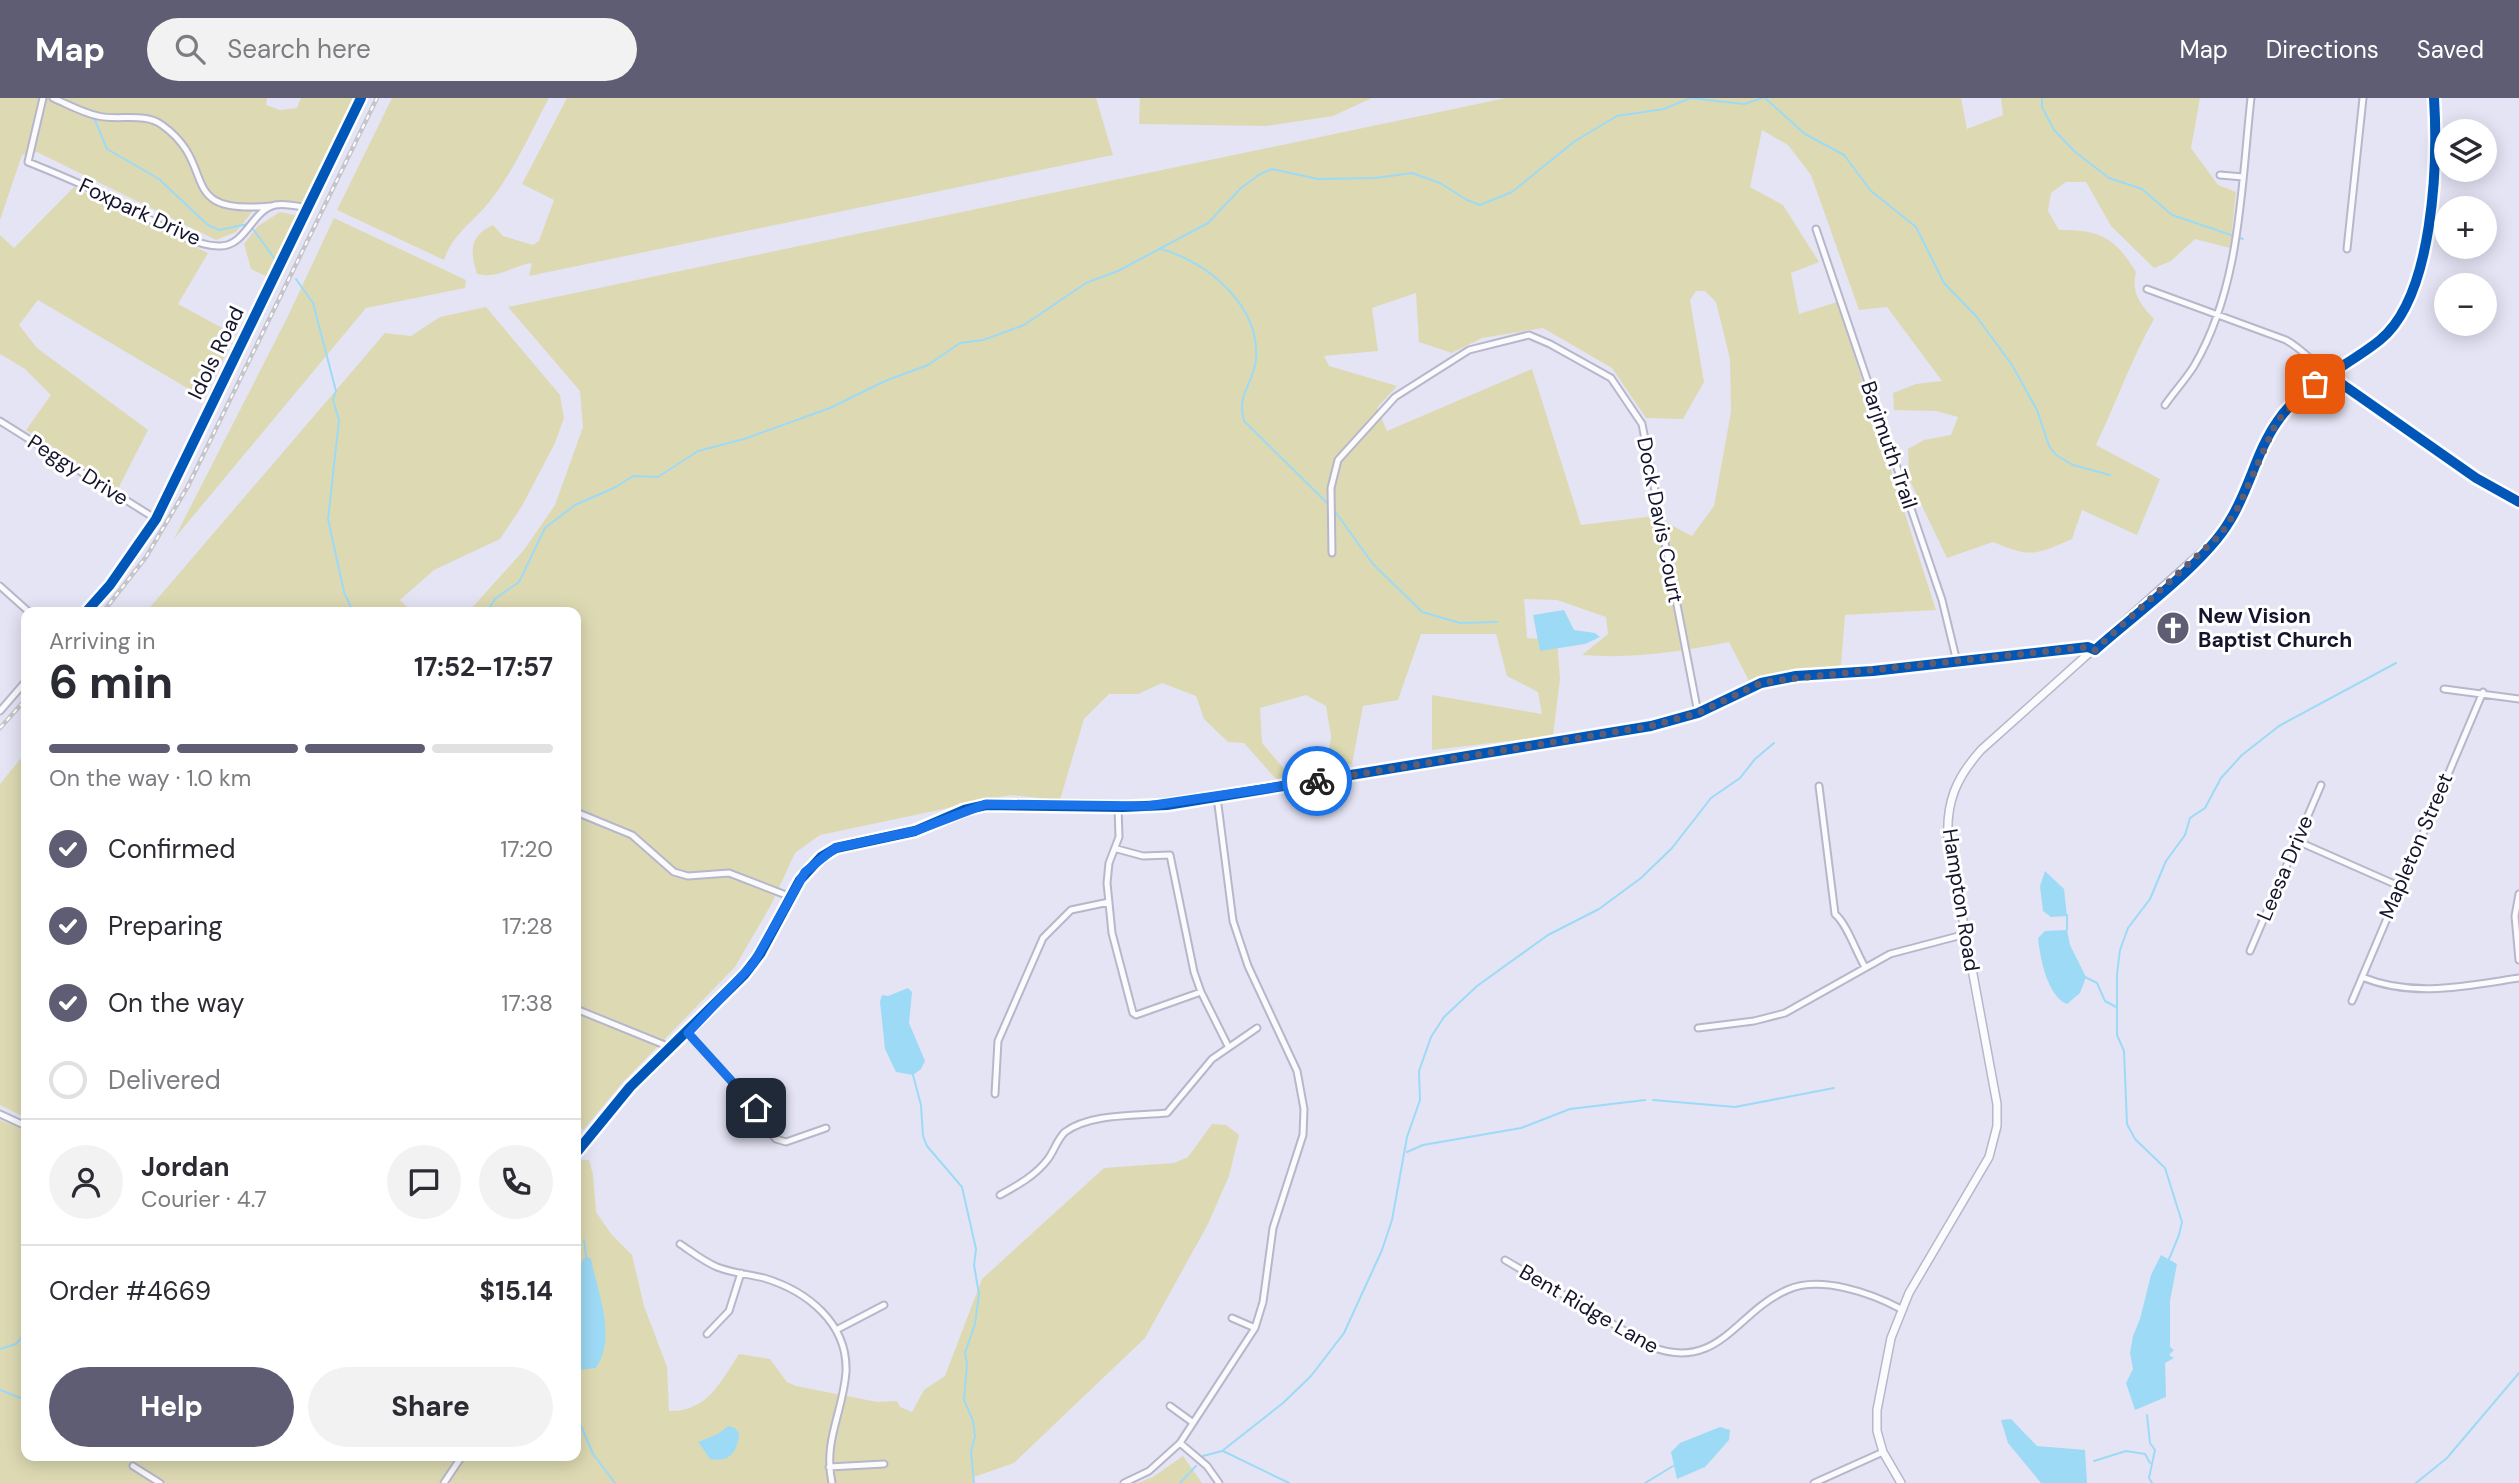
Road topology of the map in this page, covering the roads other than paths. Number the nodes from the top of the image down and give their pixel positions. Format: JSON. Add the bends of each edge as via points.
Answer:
{"nodes":[{"id":1,"x":43,"y":98,"type":"edge"},
{"id":2,"x":53,"y":98,"type":"edge"},
{"id":3,"x":361,"y":98,"type":"edge"},
{"id":4,"x":2251,"y":98,"type":"edge"},
{"id":5,"x":2363,"y":98,"type":"edge"},
{"id":6,"x":2434,"y":98,"type":"edge"},
{"id":7,"x":2220,"y":175,"type":"dead end"},
{"id":8,"x":2243,"y":177,"type":"junction"},
{"id":9,"x":276,"y":205,"type":"junction"},
{"id":10,"x":307,"y":208,"type":"junction"},
{"id":11,"x":1816,"y":229,"type":"dead end"},
{"id":12,"x":2347,"y":249,"type":"dead end"},
{"id":13,"x":2147,"y":289,"type":"dead end"},
{"id":14,"x":2216,"y":314,"type":"junction"},
{"id":15,"x":2329,"y":375,"type":"junction"},
{"id":16,"x":2165,"y":405,"type":"dead end"},
{"id":17,"x":0,"y":421,"type":"edge"},
{"id":18,"x":2519,"y":502,"type":"edge"},
{"id":19,"x":156,"y":519,"type":"junction"},
{"id":20,"x":1332,"y":553,"type":"dead end"},
{"id":21,"x":0,"y":586,"type":"edge"},
{"id":22,"x":23,"y":607,"type":"edge"},
{"id":23,"x":90,"y":607,"type":"edge"},
{"id":24,"x":2095,"y":650,"type":"junction"},
{"id":25,"x":1957,"y":662,"type":"junction"},
{"id":26,"x":21,"y":687,"type":"edge"},
{"id":27,"x":2444,"y":688,"type":"dead end"},
{"id":28,"x":2483,"y":692,"type":"junction"},
{"id":29,"x":2519,"y":699,"type":"edge"},
{"id":30,"x":0,"y":711,"type":"edge"},
{"id":31,"x":1698,"y":713,"type":"junction"},
{"id":32,"x":2321,"y":785,"type":"dead end"},
{"id":33,"x":1819,"y":786,"type":"dead end"},
{"id":34,"x":1217,"y":797,"type":"junction"},
{"id":35,"x":1118,"y":807,"type":"junction"},
{"id":36,"x":581,"y":814,"type":"edge"},
{"id":37,"x":2297,"y":841,"type":"junction"},
{"id":38,"x":1116,"y":849,"type":"junction"},
{"id":39,"x":2399,"y":886,"type":"junction"},
{"id":40,"x":2519,"y":894,"type":"edge"},
{"id":41,"x":791,"y":897,"type":"junction"},
{"id":42,"x":1109,"y":902,"type":"junction"},
{"id":43,"x":1966,"y":934,"type":"junction"},
{"id":44,"x":2250,"y":951,"type":"dead end"},
{"id":45,"x":2519,"y":960,"type":"edge"},
{"id":46,"x":1865,"y":967,"type":"junction"},
{"id":47,"x":2362,"y":977,"type":"junction"},
{"id":48,"x":2519,"y":978,"type":"edge"},
{"id":49,"x":1201,"y":992,"type":"junction"},
{"id":50,"x":2352,"y":1001,"type":"dead end"},
{"id":51,"x":581,"y":1011,"type":"edge"},
{"id":52,"x":1257,"y":1028,"type":"dead end"},
{"id":53,"x":1698,"y":1028,"type":"dead end"},
{"id":54,"x":688,"y":1033,"type":"junction"},
{"id":55,"x":1228,"y":1046,"type":"junction"},
{"id":56,"x":672,"y":1048,"type":"junction"},
{"id":57,"x":995,"y":1094,"type":"dead end"},
{"id":58,"x":0,"y":1114,"type":"edge"},
{"id":59,"x":21,"y":1124,"type":"edge"},
{"id":60,"x":826,"y":1128,"type":"dead end"},
{"id":61,"x":581,"y":1146,"type":"edge"},
{"id":62,"x":1000,"y":1195,"type":"dead end"},
{"id":63,"x":680,"y":1244,"type":"dead end"},
{"id":64,"x":1505,"y":1260,"type":"dead end"},
{"id":65,"x":741,"y":1273,"type":"junction"},
{"id":66,"x":884,"y":1305,"type":"dead end"},
{"id":67,"x":1901,"y":1309,"type":"junction"},
{"id":68,"x":1232,"y":1318,"type":"dead end"},
{"id":69,"x":1255,"y":1328,"type":"junction"},
{"id":70,"x":838,"y":1329,"type":"junction"},
{"id":71,"x":707,"y":1334,"type":"dead end"},
{"id":72,"x":1170,"y":1406,"type":"dead end"},
{"id":73,"x":1192,"y":1422,"type":"junction"},
{"id":74,"x":1180,"y":1443,"type":"junction"},
{"id":75,"x":1883,"y":1452,"type":"junction"},
{"id":76,"x":459,"y":1461,"type":"edge"},
{"id":77,"x":884,"y":1464,"type":"dead end"},
{"id":78,"x":134,"y":1466,"type":"dead end"},
{"id":79,"x":829,"y":1467,"type":"junction"},
{"id":80,"x":160,"y":1483,"type":"edge"},
{"id":81,"x":444,"y":1483,"type":"edge"},
{"id":82,"x":832,"y":1483,"type":"edge"},
{"id":83,"x":1124,"y":1483,"type":"edge"},
{"id":84,"x":1219,"y":1483,"type":"edge"},
{"id":85,"x":1814,"y":1483,"type":"edge"},
{"id":86,"x":1901,"y":1483,"type":"edge"}],
"edges":[{"from":1,"to":9,"type":"street","name":"Foxpark Drive","via":[[28,162],[177,233],[226,245]]},
{"from":2,"to":9,"type":"street","via":[[98,116],[140,118],[162,125],[196,165],[204,192],[221,205]]},
{"from":3,"to":10,"type":"street","name":"Idols Road"},
{"from":4,"to":8,"type":"street"},
{"from":5,"to":12,"type":"street"},
{"from":6,"to":15,"type":"main road","name":"Hampton Road","via":[[2435,191],[2411,295],[2390,331]]},
{"from":7,"to":8,"type":"street"},
{"from":8,"to":14,"type":"street","via":[[2235,249]]},
{"from":9,"to":10,"type":"street"},
{"from":10,"to":19,"type":"street","name":"Idols Road"},
{"from":11,"to":25,"type":"street","name":"Barjmuth Trail","via":[[1942,600]]},
{"from":13,"to":14,"type":"street"},
{"from":14,"to":15,"type":"street","via":[[2286,340],[2304,350]]},
{"from":14,"to":16,"type":"street","via":[[2194,366]]},
{"from":15,"to":18,"type":"street","via":[[2476,478]]},
{"from":15,"to":24,"type":"main road","name":"Hampton Road","via":[[2277,421],[2239,506],[2221,534]]},
{"from":17,"to":19,"type":"street","name":"Peggy Drive"},
{"from":19,"to":23,"type":"street","name":"Idols Road"},
{"from":20,"to":31,"type":"street","name":"Dock Davis Court","via":[[1331,488],[1338,460],[1395,397],[1469,350],[1529,335],[1550,344],[1611,378],[1642,424]]},
{"from":21,"to":22,"type":"street"},
{"from":24,"to":25,"type":"street","via":[[2088,647]]},
{"from":24,"to":43,"type":"main road","name":"Hampton Road","via":[[1981,750],[1954,788],[1948,839]]},
{"from":25,"to":31,"type":"street","via":[[1796,676],[1761,683]]},
{"from":26,"to":30,"type":"street"},
{"from":27,"to":28,"type":"street"},
{"from":28,"to":29,"type":"street"},
{"from":28,"to":39,"type":"street","name":"Mapleton Street"},
{"from":31,"to":34,"type":"street","via":[[1651,726]]},
{"from":32,"to":37,"type":"street","name":"Leesa Drive"},
{"from":33,"to":46,"type":"street","via":[[1835,914],[1844,921]]},
{"from":34,"to":35,"type":"street"},
{"from":34,"to":69,"type":"street","via":[[1236,929],[1248,966],[1297,1071],[1304,1110],[1301,1147],[1274,1222]]},
{"from":35,"to":38,"type":"street"},
{"from":35,"to":41,"type":"street","via":[[976,806],[915,831],[829,851],[805,872]]},
{"from":36,"to":41,"type":"street","via":[[632,835],[674,872],[688,876],[729,873]]},
{"from":37,"to":39,"type":"street"},
{"from":37,"to":44,"type":"street","name":"Leesa Drive"},
{"from":38,"to":42,"type":"street","via":[[1109,863]]},
{"from":38,"to":49,"type":"street","via":[[1143,856],[1170,855]]},
{"from":39,"to":47,"type":"street","name":"Mapleton Street"},
{"from":40,"to":45,"type":"street","via":[[2515,916]]},
{"from":41,"to":54,"type":"street","via":[[753,964]]},
{"from":42,"to":49,"type":"street","via":[[1112,933],[1133,1013]]},
{"from":42,"to":57,"type":"street","via":[[1071,910],[1043,938],[998,1041]]},
{"from":43,"to":46,"type":"street","via":[[1890,954]]},
{"from":43,"to":67,"type":"main road","name":"Hampton Road","via":[[1997,1104],[1995,1137],[1989,1157]]},
{"from":46,"to":53,"type":"street","via":[[1785,1013]]},
{"from":47,"to":48,"type":"street","via":[[2412,990]]},
{"from":47,"to":50,"type":"street","name":"Mapleton Street"},
{"from":49,"to":55,"type":"street"},
{"from":51,"to":56,"type":"street"},
{"from":52,"to":55,"type":"street"},
{"from":54,"to":56,"type":"street"},
{"from":54,"to":60,"type":"street","via":[[756,1108],[776,1139],[786,1142]]},
{"from":55,"to":62,"type":"street","via":[[1167,1113],[1073,1127],[1062,1134],[1035,1173]]},
{"from":56,"to":61,"type":"street","via":[[611,1106]]},
{"from":58,"to":59,"type":"street"},
{"from":63,"to":65,"type":"street","via":[[706,1262]]},
{"from":64,"to":67,"type":"street","name":"Bent Ridge Lane","via":[[1670,1354],[1712,1347],[1762,1306],[1787,1290],[1807,1285],[1844,1288]]},
{"from":65,"to":70,"type":"street","via":[[790,1289],[818,1307]]},
{"from":65,"to":71,"type":"street","via":[[729,1311]]},
{"from":66,"to":70,"type":"street"},
{"from":67,"to":75,"type":"main road","name":"Hampton Road","via":[[1877,1410]]},
{"from":68,"to":69,"type":"street"},
{"from":69,"to":73,"type":"street"},
{"from":70,"to":79,"type":"street","via":[[846,1372],[829,1446]]},
{"from":72,"to":73,"type":"street"},
{"from":73,"to":74,"type":"street"},
{"from":74,"to":83,"type":"street","via":[[1159,1464]]},
{"from":74,"to":84,"type":"street"},
{"from":75,"to":85,"type":"street"},
{"from":75,"to":86,"type":"main road","name":"Hampton Road"},
{"from":76,"to":81,"type":"street"},
{"from":77,"to":79,"type":"street"},
{"from":78,"to":80,"type":"street"},
{"from":79,"to":82,"type":"street"}]}
